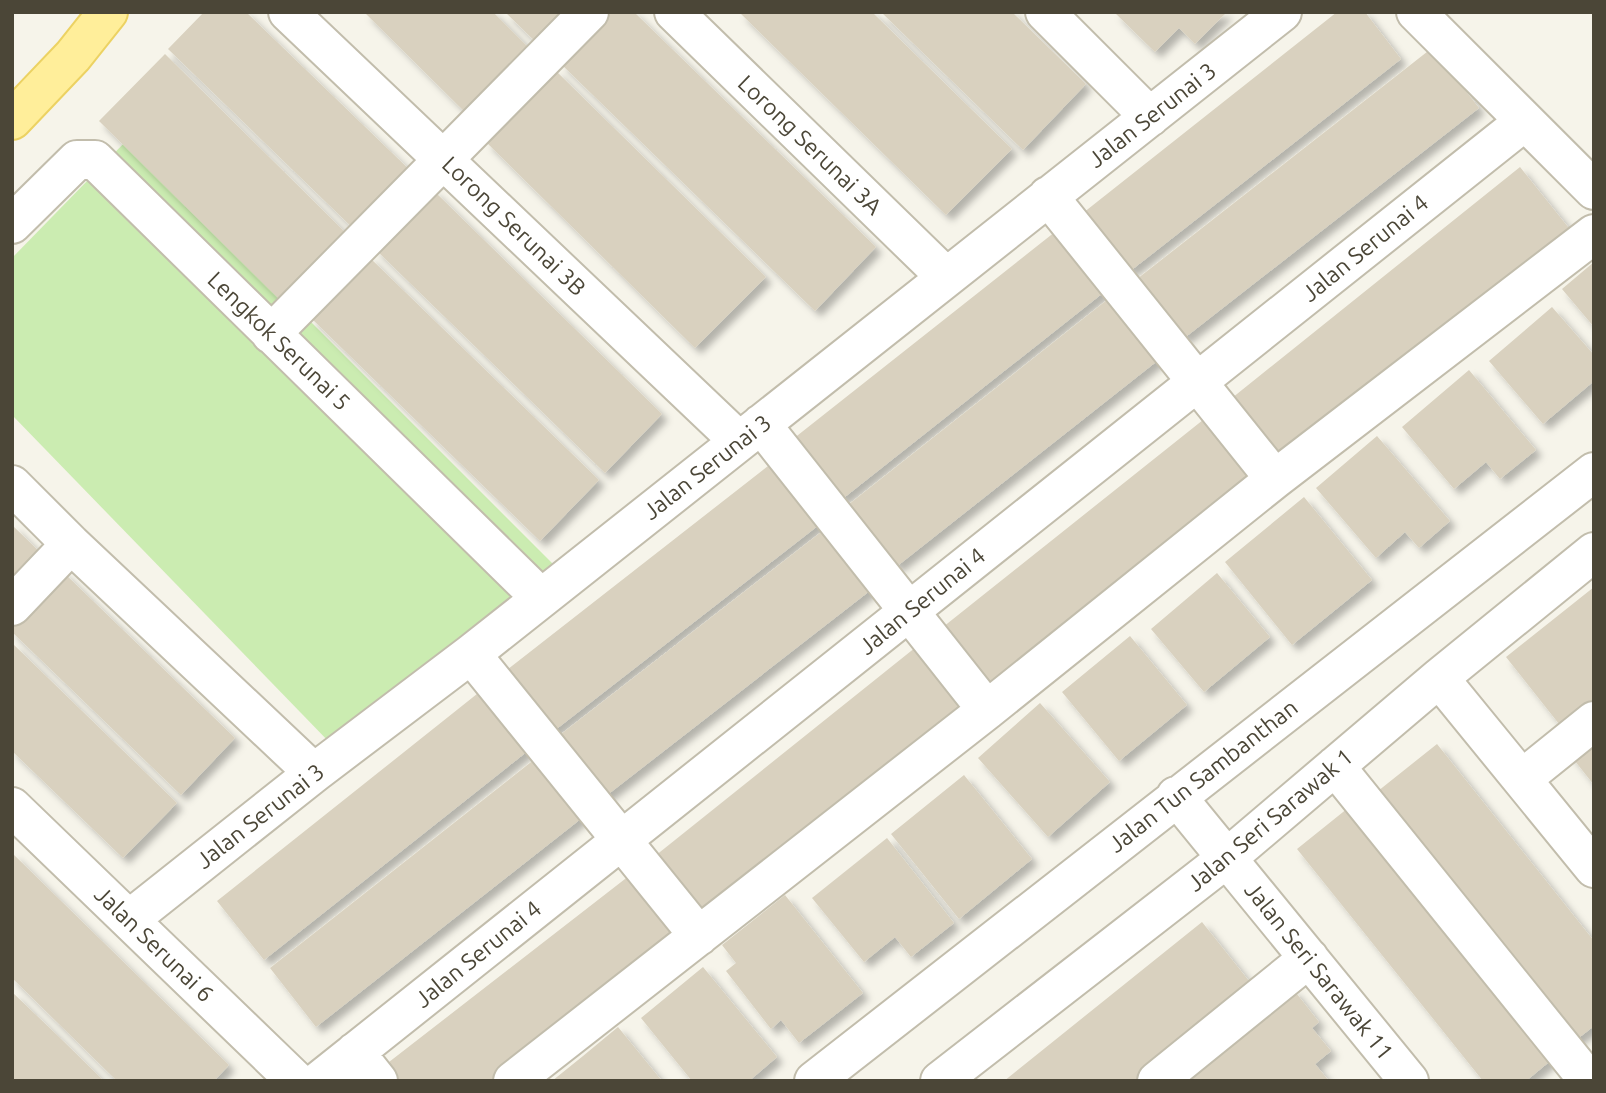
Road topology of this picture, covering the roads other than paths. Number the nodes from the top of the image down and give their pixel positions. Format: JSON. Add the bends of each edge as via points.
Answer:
{"nodes":[{"id":1,"x":108,"y":12,"type":"edge"},
{"id":2,"x":288,"y":12,"type":"edge"},
{"id":3,"x":589,"y":12,"type":"edge"},
{"id":4,"x":674,"y":12,"type":"edge"},
{"id":5,"x":1045,"y":12,"type":"edge"},
{"id":6,"x":1282,"y":12,"type":"edge"},
{"id":7,"x":1416,"y":12,"type":"edge"},
{"id":8,"x":30,"y":89,"type":"edge"},
{"id":9,"x":1150,"y":117,"type":"junction"},
{"id":10,"x":12,"y":120,"type":"edge"},
{"id":11,"x":1525,"y":121,"type":"junction"},
{"id":12,"x":443,"y":159,"type":"junction"},
{"id":13,"x":1594,"y":190,"type":"edge"},
{"id":14,"x":1048,"y":196,"type":"junction"},
{"id":15,"x":12,"y":224,"type":"edge"},
{"id":16,"x":1594,"y":234,"type":"edge"},
{"id":17,"x":946,"y":277,"type":"junction"},
{"id":18,"x":271,"y":334,"type":"junction"},
{"id":19,"x":1197,"y":382,"type":"junction"},
{"id":20,"x":750,"y":432,"type":"junction"},
{"id":21,"x":1594,"y":472,"type":"edge"},
{"id":22,"x":1275,"y":479,"type":"junction"},
{"id":23,"x":12,"y":485,"type":"edge"},
{"id":24,"x":71,"y":544,"type":"junction"},
{"id":25,"x":1594,"y":552,"type":"edge"},
{"id":26,"x":541,"y":598,"type":"junction"},
{"id":27,"x":12,"y":606,"type":"edge"},
{"id":28,"x":909,"y":611,"type":"junction"},
{"id":29,"x":471,"y":654,"type":"junction"},
{"id":30,"x":1439,"y":678,"type":"junction"},
{"id":31,"x":986,"y":709,"type":"junction"},
{"id":32,"x":1594,"y":721,"type":"edge"},
{"id":33,"x":1335,"y":766,"type":"junction"},
{"id":34,"x":314,"y":772,"type":"junction"},
{"id":35,"x":1522,"y":779,"type":"junction"},
{"id":36,"x":1176,"y":796,"type":"junction"},
{"id":37,"x":12,"y":807,"type":"edge"},
{"id":38,"x":622,"y":840,"type":"junction"},
{"id":39,"x":1227,"y":858,"type":"junction"},
{"id":40,"x":1594,"y":868,"type":"edge"},
{"id":41,"x":130,"y":919,"type":"junction"},
{"id":42,"x":699,"y":936,"type":"junction"},
{"id":43,"x":1309,"y":958,"type":"junction"},
{"id":44,"x":367,"y":1067,"type":"edge"},
{"id":45,"x":1579,"y":1069,"type":"edge"},
{"id":46,"x":1393,"y":1075,"type":"edge"},
{"id":47,"x":296,"y":1081,"type":"edge"},
{"id":48,"x":319,"y":1081,"type":"edge"},
{"id":49,"x":513,"y":1081,"type":"edge"},
{"id":50,"x":814,"y":1081,"type":"edge"},
{"id":51,"x":940,"y":1081,"type":"edge"},
{"id":52,"x":1157,"y":1081,"type":"edge"}],
"edges":[{"from":1,"to":8,"type":"main road","via":[[72,56]]},
{"from":2,"to":12,"type":"street","name":"Lorong Serunai 3B"},
{"from":3,"to":12,"type":"street"},
{"from":4,"to":17,"type":"street","name":"Lorong Serunai 3A"},
{"from":5,"to":9,"type":"street"},
{"from":6,"to":9,"type":"street","name":"Jalan Serunai 3"},
{"from":7,"to":11,"type":"street"},
{"from":8,"to":10,"type":"main road"},
{"from":9,"to":14,"type":"street","name":"Jalan Serunai 3"},
{"from":11,"to":13,"type":"street"},
{"from":11,"to":19,"type":"street","name":"Jalan Serunai 4"},
{"from":12,"to":18,"type":"street"},
{"from":12,"to":20,"type":"street","name":"Lorong Serunai 3B"},
{"from":14,"to":17,"type":"street","name":"Jalan Serunai 3"},
{"from":14,"to":19,"type":"street"},
{"from":15,"to":18,"type":"street","name":"Lengkok Serunai 5","via":[[77,160],[95,160]]},
{"from":16,"to":22,"type":"street"},
{"from":17,"to":20,"type":"street","name":"Jalan Serunai 3"},
{"from":18,"to":26,"type":"street","name":"Lengkok Serunai 5"},
{"from":19,"to":22,"type":"street"},
{"from":19,"to":28,"type":"street","name":"Jalan Serunai 4"},
{"from":20,"to":26,"type":"street","name":"Jalan Serunai 3"},
{"from":20,"to":28,"type":"street","name":"Lorong Serunai 3B"},
{"from":21,"to":36,"type":"street","name":"Jalan Tun Sambanthan"},
{"from":22,"to":31,"type":"street"},
{"from":23,"to":24,"type":"street"},
{"from":24,"to":27,"type":"street"},
{"from":24,"to":34,"type":"street"},
{"from":25,"to":30,"type":"street","name":"Jalan Seri Sarawak 1"},
{"from":26,"to":29,"type":"street","name":"Jalan Serunai 3"},
{"from":28,"to":31,"type":"street","name":"Lorong Serunai 3B"},
{"from":28,"to":38,"type":"street","name":"Jalan Serunai 4"},
{"from":29,"to":34,"type":"street","name":"Jalan Serunai 3"},
{"from":29,"to":38,"type":"street"},
{"from":30,"to":33,"type":"street","name":"Jalan Seri Sarawak 1"},
{"from":30,"to":35,"type":"street"},
{"from":31,"to":42,"type":"street"},
{"from":32,"to":35,"type":"street"},
{"from":33,"to":39,"type":"street","name":"Jalan Seri Sarawak 1"},
{"from":33,"to":45,"type":"street"},
{"from":34,"to":41,"type":"street","name":"Jalan Serunai 3"},
{"from":35,"to":40,"type":"street"},
{"from":36,"to":39,"type":"street","name":"Jalan Seri Sarawak 11"},
{"from":36,"to":50,"type":"street","name":"Jalan Tun Sambanthan"},
{"from":37,"to":41,"type":"street","name":"Jalan Serunai 6"},
{"from":38,"to":42,"type":"street"},
{"from":38,"to":44,"type":"street","name":"Jalan Serunai 4"},
{"from":39,"to":43,"type":"street","name":"Jalan Seri Sarawak 11"},
{"from":39,"to":51,"type":"street","name":"Jalan Seri Sarawak 1"},
{"from":41,"to":47,"type":"street","name":"Jalan Serunai 6"},
{"from":42,"to":49,"type":"street"},
{"from":43,"to":46,"type":"street","name":"Jalan Seri Sarawak 11"},
{"from":43,"to":52,"type":"street"},
{"from":44,"to":48,"type":"street","name":"Jalan Serunai 4"}]}
